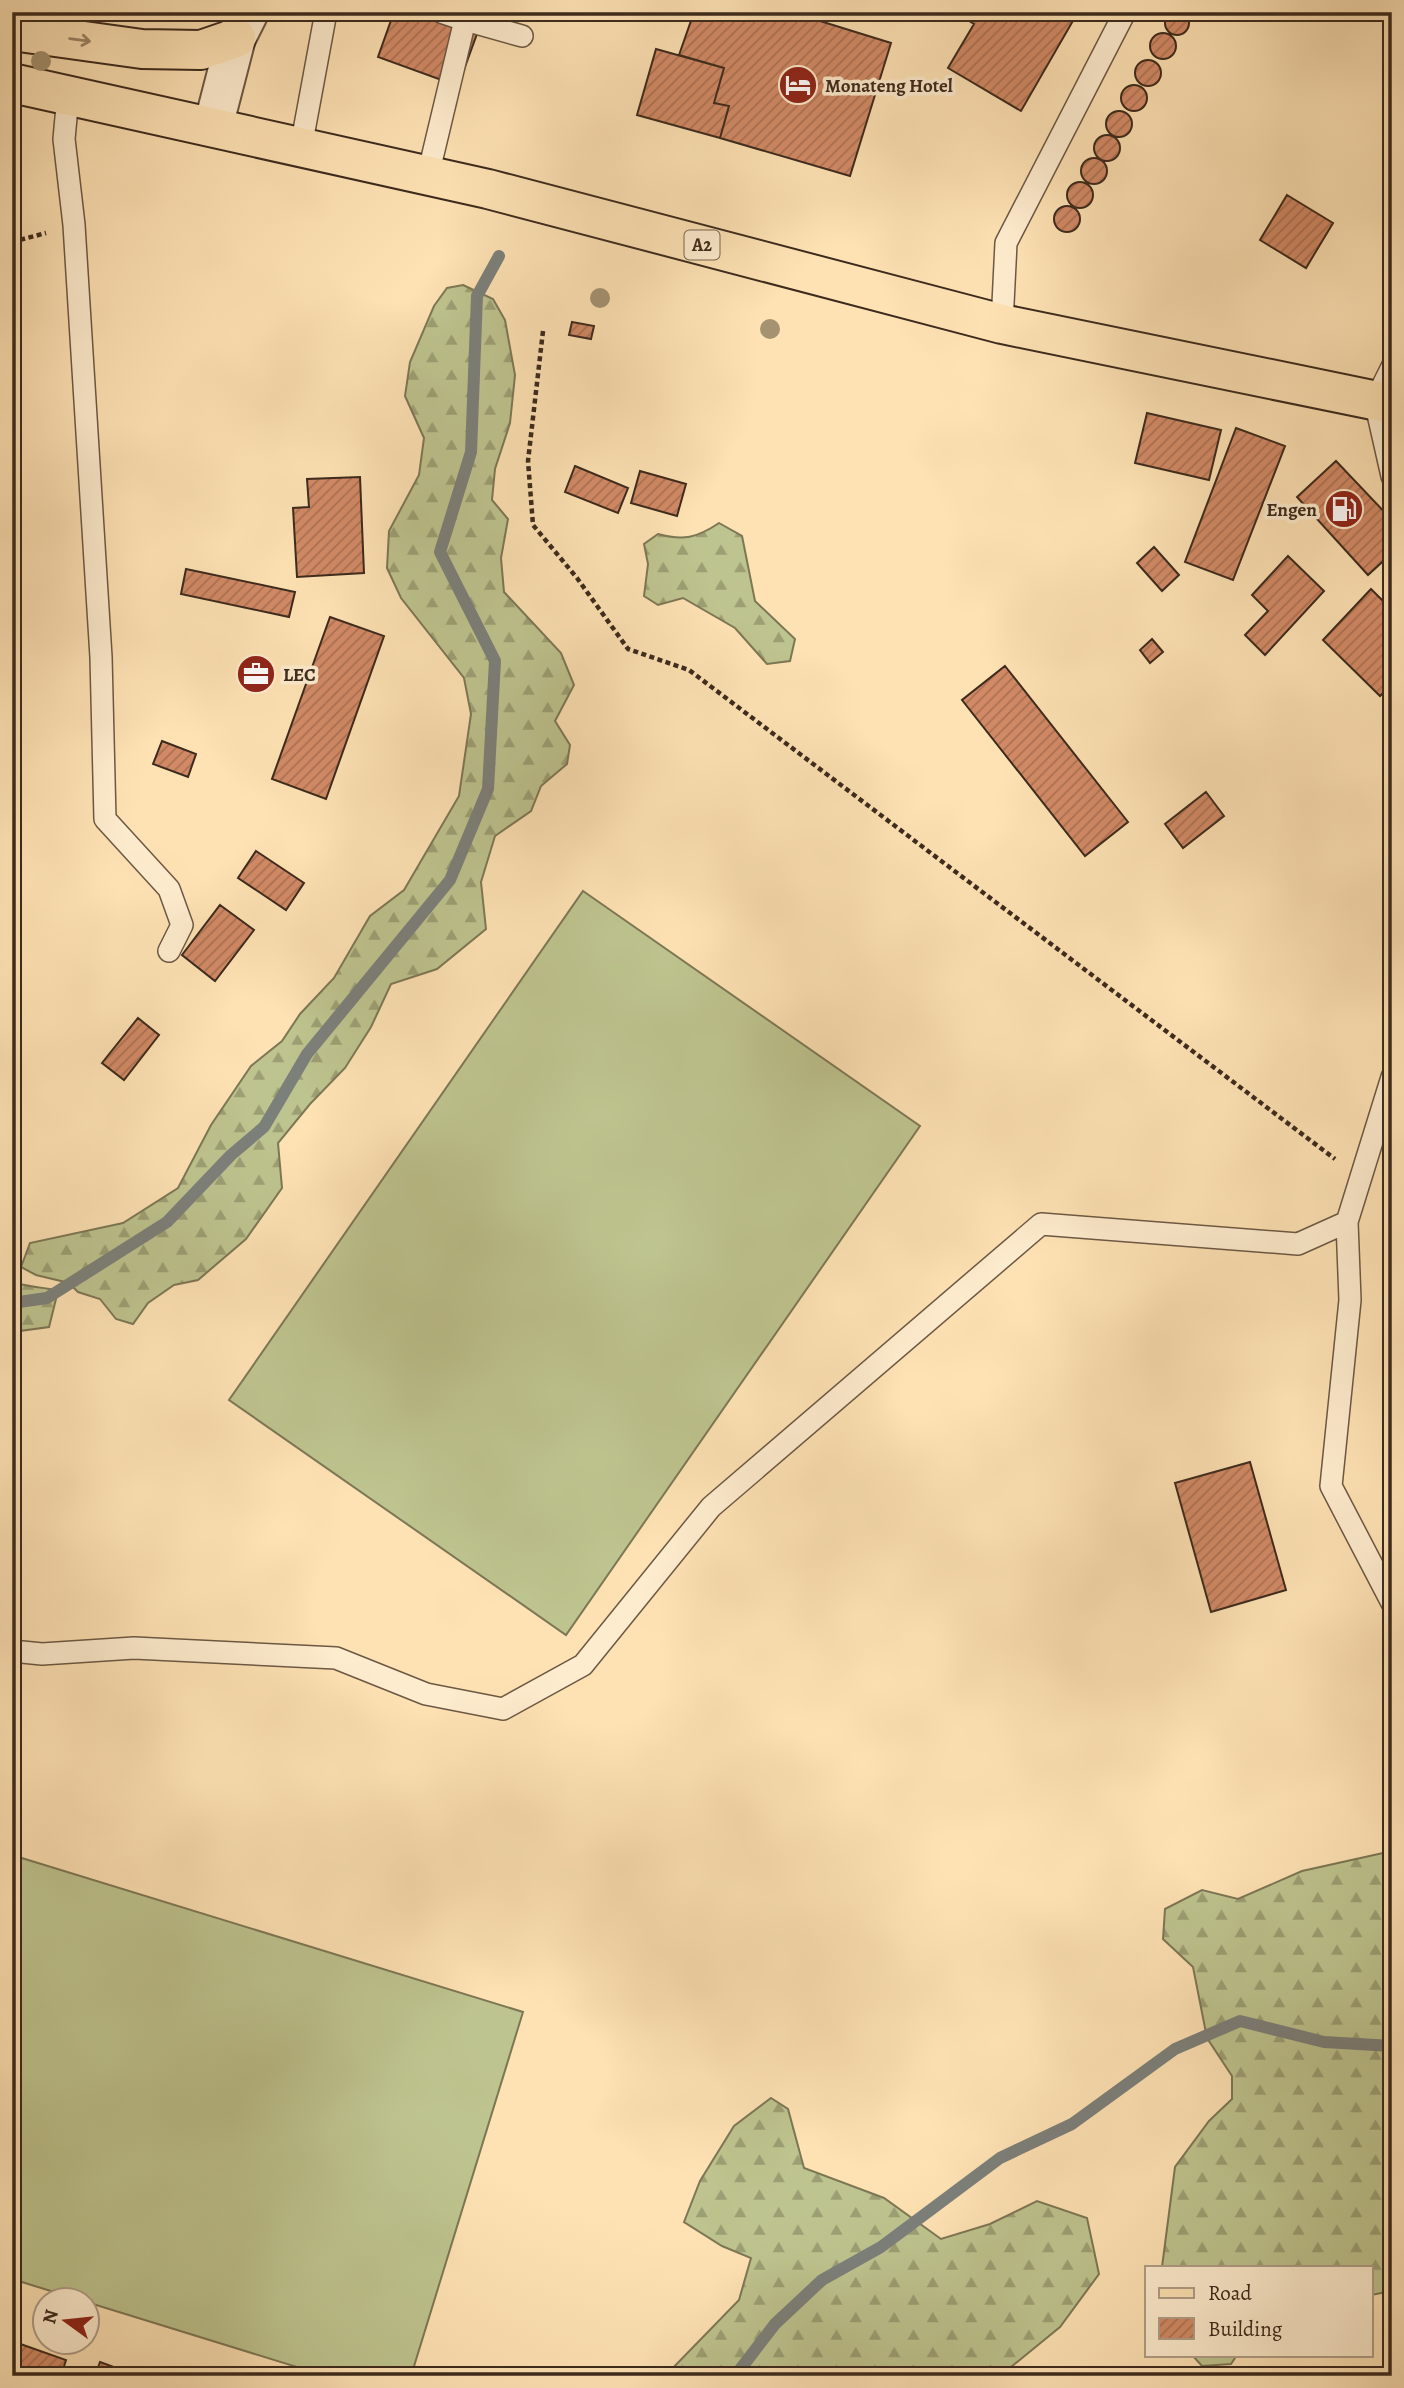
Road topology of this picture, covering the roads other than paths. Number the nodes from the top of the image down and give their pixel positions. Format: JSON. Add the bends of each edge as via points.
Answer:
{"nodes":[{"id":1,"x":326,"y":12,"type":"edge"},
{"id":2,"x":441,"y":12,"type":"edge"},
{"id":3,"x":1125,"y":12,"type":"edge"},
{"id":4,"x":465,"y":20,"type":"junction"},
{"id":5,"x":242,"y":25,"type":"edge"},
{"id":6,"x":12,"y":31,"type":"edge"},
{"id":7,"x":523,"y":36,"type":"dead end"},
{"id":8,"x":12,"y":83,"type":"edge"},
{"id":9,"x":68,"y":96,"type":"junction"},
{"id":10,"x":213,"y":127,"type":"junction"},
{"id":11,"x":301,"y":147,"type":"junction"},
{"id":12,"x":428,"y":176,"type":"junction"},
{"id":13,"x":1002,"y":324,"type":"junction"},
{"id":14,"x":1392,"y":367,"type":"edge"},
{"id":15,"x":1384,"y":403,"type":"edge"},
{"id":16,"x":1392,"y":476,"type":"edge"},
{"id":17,"x":169,"y":951,"type":"dead end"},
{"id":18,"x":1392,"y":1077,"type":"edge"},
{"id":19,"x":1348,"y":1222,"type":"junction"},
{"id":20,"x":1392,"y":1603,"type":"edge"},
{"id":21,"x":12,"y":1651,"type":"edge"}],
"edges":[{"from":1,"to":11,"type":"lane"},
{"from":2,"to":4,"type":"lane"},
{"from":3,"to":13,"type":"lane","via":[[1006,243]]},
{"from":4,"to":7,"type":"lane"},
{"from":4,"to":12,"type":"lane"},
{"from":6,"to":5,"type":"main road","one_way":true,"via":[[142,49],[201,50]]},
{"from":5,"to":10,"type":"street"},
{"from":8,"to":9,"type":"main road","number":"A2"},
{"from":9,"to":10,"type":"main road","number":"A2"},
{"from":9,"to":17,"type":"lane","via":[[64,139],[74,225],[100,643],[105,819],[169,889],[182,925]]},
{"from":10,"to":11,"type":"main road","number":"A2"},
{"from":11,"to":12,"type":"main road","number":"A2"},
{"from":12,"to":13,"type":"main road","number":"A2"},
{"from":13,"to":15,"type":"main road","number":"A2"},
{"from":14,"to":15,"type":"lane"},
{"from":15,"to":16,"type":"lane"},
{"from":18,"to":19,"type":"lane"},
{"from":19,"to":20,"type":"lane","via":[[1350,1300],[1331,1486]]},
{"from":19,"to":21,"type":"lane","via":[[1298,1244],[1041,1224],[711,1507],[583,1665],[503,1709],[426,1695],[336,1658],[134,1648],[42,1654]]}]}
